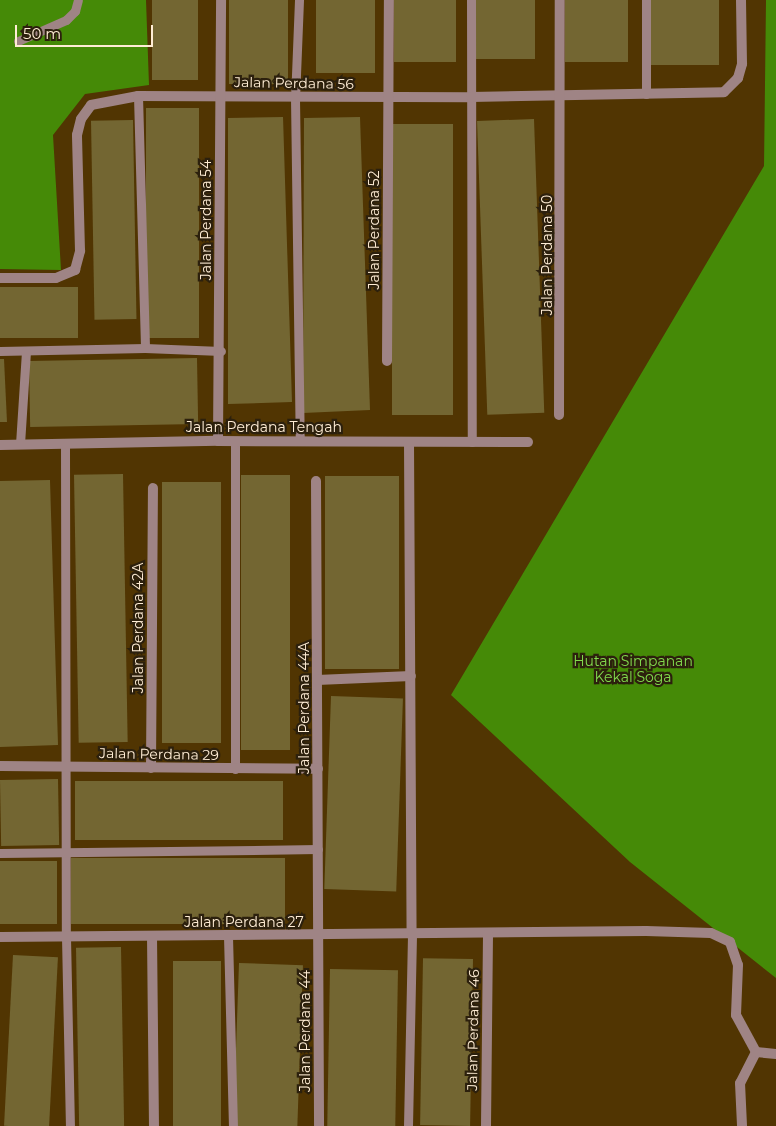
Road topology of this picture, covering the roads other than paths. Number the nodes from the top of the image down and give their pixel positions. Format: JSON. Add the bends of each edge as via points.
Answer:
{"nodes":[{"id":1,"x":78,"y":0,"type":"edge"},
{"id":2,"x":222,"y":0,"type":"edge"},
{"id":3,"x":299,"y":0,"type":"edge"},
{"id":4,"x":389,"y":0,"type":"edge"},
{"id":5,"x":471,"y":0,"type":"edge"},
{"id":6,"x":560,"y":0,"type":"edge"},
{"id":7,"x":646,"y":0,"type":"edge"},
{"id":8,"x":742,"y":0,"type":"edge"},
{"id":9,"x":18,"y":41,"type":"dead end"},
{"id":10,"x":561,"y":94,"type":"junction"},
{"id":11,"x":646,"y":94,"type":"junction"},
{"id":12,"x":138,"y":96,"type":"junction"},
{"id":13,"x":219,"y":96,"type":"junction"},
{"id":14,"x":471,"y":97,"type":"junction"},
{"id":15,"x":295,"y":98,"type":"junction"},
{"id":16,"x":389,"y":98,"type":"junction"},
{"id":17,"x":0,"y":278,"type":"edge"},
{"id":18,"x":146,"y":348,"type":"junction"},
{"id":19,"x":0,"y":351,"type":"edge"},
{"id":20,"x":26,"y":351,"type":"junction"},
{"id":21,"x":221,"y":351,"type":"junction"},
{"id":22,"x":387,"y":361,"type":"dead end"},
{"id":23,"x":559,"y":416,"type":"dead end"},
{"id":24,"x":218,"y":441,"type":"junction"},
{"id":25,"x":235,"y":441,"type":"junction"},
{"id":26,"x":300,"y":441,"type":"junction"},
{"id":27,"x":409,"y":442,"type":"junction"},
{"id":28,"x":472,"y":442,"type":"junction"},
{"id":29,"x":528,"y":442,"type":"dead end"},
{"id":30,"x":20,"y":444,"type":"junction"},
{"id":31,"x":65,"y":444,"type":"junction"},
{"id":32,"x":0,"y":445,"type":"edge"},
{"id":33,"x":316,"y":481,"type":"dead end"},
{"id":34,"x":153,"y":488,"type":"dead end"},
{"id":35,"x":411,"y":676,"type":"junction"},
{"id":36,"x":317,"y":680,"type":"junction"},
{"id":37,"x":0,"y":766,"type":"edge"},
{"id":38,"x":66,"y":767,"type":"junction"},
{"id":39,"x":151,"y":768,"type":"junction"},
{"id":40,"x":235,"y":769,"type":"junction"},
{"id":41,"x":318,"y":769,"type":"junction"},
{"id":42,"x":318,"y":849,"type":"junction"},
{"id":43,"x":66,"y":852,"type":"junction"},
{"id":44,"x":0,"y":854,"type":"edge"},
{"id":45,"x":488,"y":934,"type":"junction"},
{"id":46,"x":319,"y":935,"type":"junction"},
{"id":47,"x":412,"y":935,"type":"junction"},
{"id":48,"x":152,"y":936,"type":"junction"},
{"id":49,"x":228,"y":936,"type":"junction"},
{"id":50,"x":0,"y":937,"type":"edge"},
{"id":51,"x":66,"y":937,"type":"junction"},
{"id":52,"x":756,"y":1052,"type":"junction"},
{"id":53,"x":776,"y":1054,"type":"edge"},
{"id":54,"x":70,"y":1126,"type":"edge"},
{"id":55,"x":154,"y":1126,"type":"edge"},
{"id":56,"x":233,"y":1126,"type":"edge"},
{"id":57,"x":319,"y":1126,"type":"edge"},
{"id":58,"x":408,"y":1126,"type":"edge"},
{"id":59,"x":486,"y":1126,"type":"edge"},
{"id":60,"x":742,"y":1126,"type":"edge"}],
"edges":[{"from":1,"to":9,"type":"lane","via":[[66,20]]},
{"from":2,"to":13,"type":"street","name":"Jalan Perdana 54"},
{"from":3,"to":15,"type":"lane"},
{"from":4,"to":16,"type":"street","name":"Jalan Perdana 52"},
{"from":5,"to":14,"type":"lane"},
{"from":6,"to":10,"type":"street","name":"Jalan Perdana 50"},
{"from":7,"to":11,"type":"lane"},
{"from":8,"to":11,"type":"street","name":"Jalan Perdana 56","via":[[742,64],[738,78],[724,92]]},
{"from":10,"to":11,"type":"street","name":"Jalan Perdana 56"},
{"from":10,"to":14,"type":"street","name":"Jalan Perdana 56"},
{"from":10,"to":23,"type":"street","name":"Jalan Perdana 50"},
{"from":12,"to":13,"type":"street","name":"Jalan Perdana 56"},
{"from":12,"to":17,"type":"street","name":"Jalan Perdana 56","via":[[91,105],[81,119],[76,158],[80,251],[75,270],[56,278]]},
{"from":12,"to":18,"type":"lane"},
{"from":13,"to":15,"type":"street","name":"Jalan Perdana 56"},
{"from":13,"to":21,"type":"street","name":"Jalan Perdana 54"},
{"from":14,"to":16,"type":"street","name":"Jalan Perdana 56"},
{"from":14,"to":28,"type":"lane"},
{"from":15,"to":16,"type":"street","name":"Jalan Perdana 56"},
{"from":15,"to":26,"type":"lane"},
{"from":16,"to":22,"type":"street","name":"Jalan Perdana 52"},
{"from":18,"to":20,"type":"lane"},
{"from":18,"to":21,"type":"lane"},
{"from":19,"to":20,"type":"lane"},
{"from":20,"to":30,"type":"lane"},
{"from":21,"to":24,"type":"street","name":"Jalan Perdana 54"},
{"from":24,"to":25,"type":"street","name":"Jalan Perdana Tengah"},
{"from":24,"to":31,"type":"street","name":"Jalan Perdana Tengah"},
{"from":25,"to":26,"type":"street","name":"Jalan Perdana Tengah"},
{"from":25,"to":40,"type":"lane"},
{"from":26,"to":27,"type":"street","name":"Jalan Perdana Tengah"},
{"from":27,"to":28,"type":"street","name":"Jalan Perdana Tengah"},
{"from":27,"to":35,"type":"street"},
{"from":28,"to":29,"type":"street","name":"Jalan Perdana Tengah"},
{"from":30,"to":31,"type":"street","name":"Jalan Perdana Tengah"},
{"from":30,"to":32,"type":"street","name":"Jalan Perdana Tengah"},
{"from":31,"to":38,"type":"lane"},
{"from":33,"to":36,"type":"street","name":"Jalan Perdana 44A"},
{"from":34,"to":39,"type":"street","name":"Jalan Perdana 42A"},
{"from":35,"to":36,"type":"street"},
{"from":35,"to":47,"type":"street"},
{"from":36,"to":41,"type":"street","name":"Jalan Perdana 44A"},
{"from":37,"to":38,"type":"street","name":"Jalan Perdana 29"},
{"from":38,"to":39,"type":"street","name":"Jalan Perdana 29"},
{"from":38,"to":43,"type":"lane"},
{"from":39,"to":40,"type":"street","name":"Jalan Perdana 29"},
{"from":40,"to":41,"type":"street","name":"Jalan Perdana 29"},
{"from":41,"to":42,"type":"street","name":"Jalan Perdana 44A"},
{"from":42,"to":43,"type":"lane"},
{"from":42,"to":46,"type":"street","name":"Jalan Perdana 44A"},
{"from":43,"to":44,"type":"lane"},
{"from":43,"to":51,"type":"lane"},
{"from":45,"to":47,"type":"street","name":"Jalan Perdana 27"},
{"from":45,"to":52,"type":"street","name":"Jalan Perdana 27","via":[[646,930],[711,934],[730,942],[738,965],[736,1015]]},
{"from":45,"to":59,"type":"street","name":"Jalan Perdana 46"},
{"from":46,"to":47,"type":"street","name":"Jalan Perdana 27"},
{"from":46,"to":49,"type":"street","name":"Jalan Perdana 27"},
{"from":46,"to":57,"type":"street","name":"Jalan Perdana 44"},
{"from":47,"to":58,"type":"lane"},
{"from":48,"to":49,"type":"street","name":"Jalan Perdana 27"},
{"from":48,"to":51,"type":"street","name":"Jalan Perdana 27"},
{"from":48,"to":55,"type":"street"},
{"from":49,"to":56,"type":"lane"},
{"from":50,"to":51,"type":"street","name":"Jalan Perdana 27"},
{"from":51,"to":54,"type":"lane"},
{"from":52,"to":53,"type":"street"},
{"from":52,"to":60,"type":"street","via":[[740,1083]]}]}
